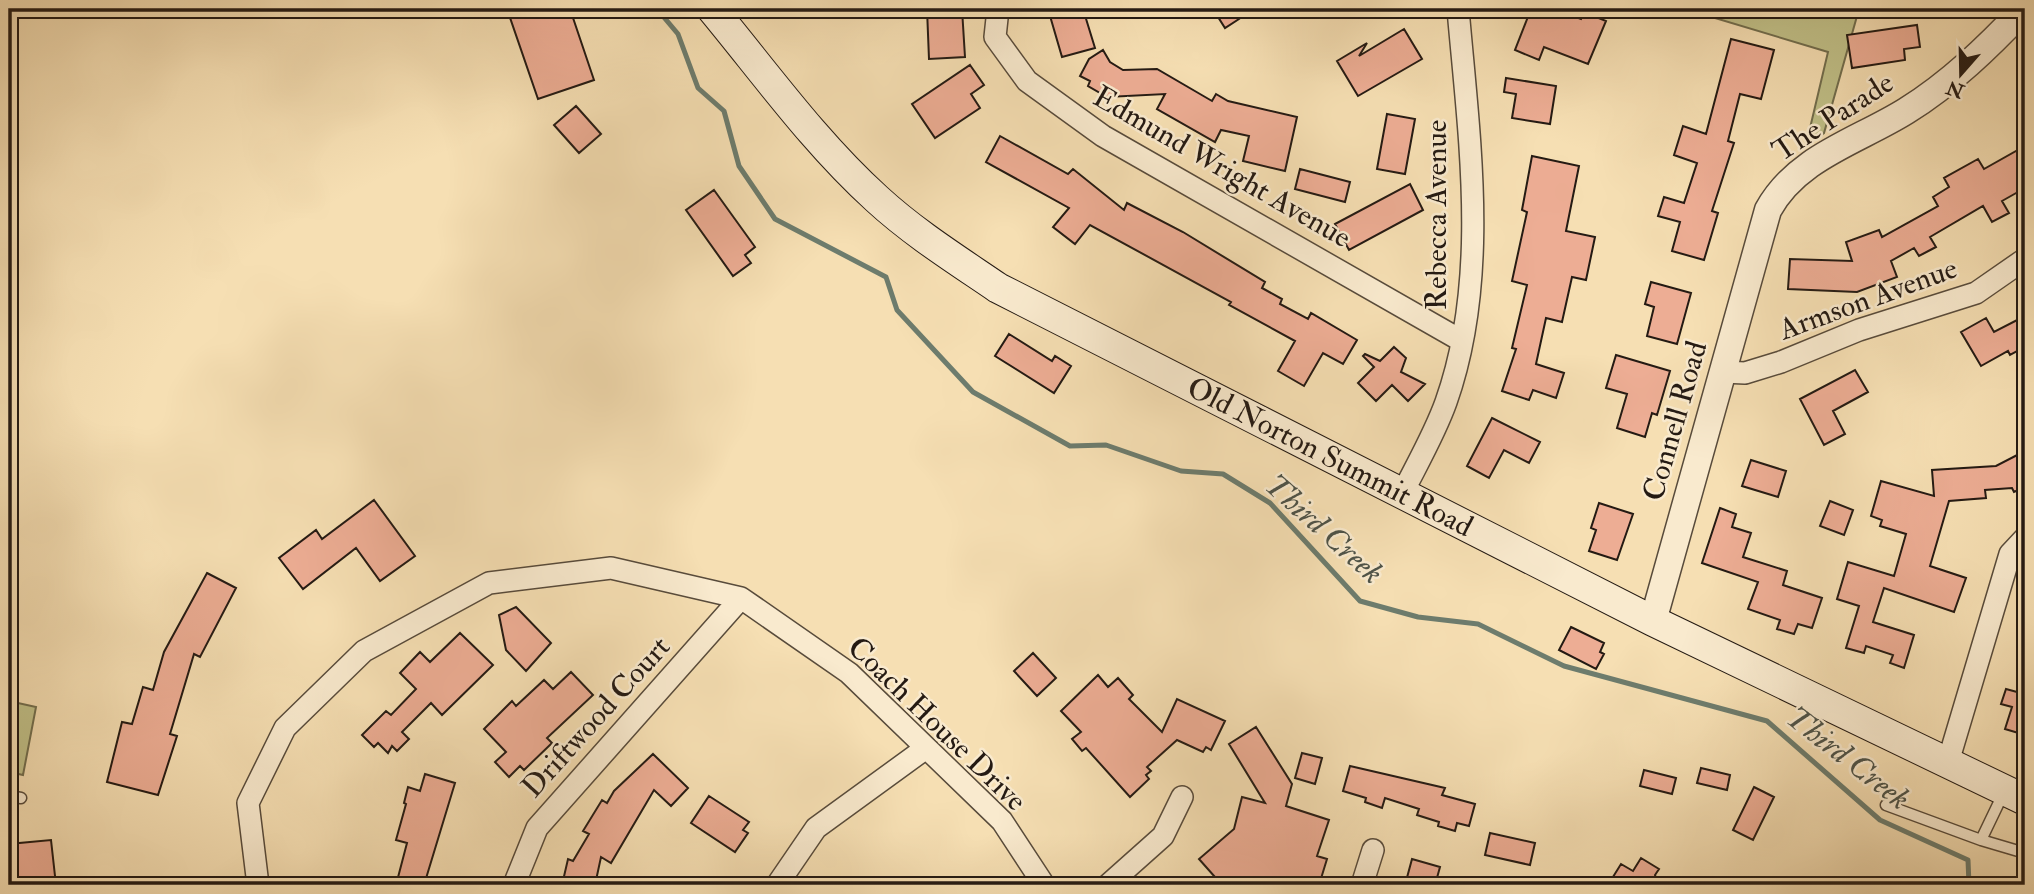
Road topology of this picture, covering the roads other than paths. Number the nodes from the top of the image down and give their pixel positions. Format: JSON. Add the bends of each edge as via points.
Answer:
{"nodes":[{"id":1,"x":712,"y":9,"type":"edge"},
{"id":2,"x":998,"y":9,"type":"edge"},
{"id":3,"x":1458,"y":9,"type":"edge"},
{"id":4,"x":2024,"y":9,"type":"edge"},
{"id":5,"x":1762,"y":241,"type":"joint"},
{"id":6,"x":2025,"y":259,"type":"edge"},
{"id":7,"x":1462,"y":341,"type":"junction"},
{"id":8,"x":1723,"y":372,"type":"junction"},
{"id":9,"x":1402,"y":494,"type":"junction"},
{"id":10,"x":2025,"y":538,"type":"edge"},
{"id":11,"x":741,"y":598,"type":"junction"},
{"id":12,"x":1653,"y":621,"type":"junction"},
{"id":13,"x":926,"y":748,"type":"junction"},
{"id":14,"x":1948,"y":762,"type":"junction"},
{"id":15,"x":2015,"y":795,"type":"edge"},
{"id":16,"x":9,"y":796,"type":"edge"},
{"id":17,"x":1182,"y":797,"type":"dead end"},
{"id":18,"x":21,"y":798,"type":"dead end"},
{"id":19,"x":1886,"y":805,"type":"dead end"},
{"id":20,"x":1981,"y":840,"type":"junction"},
{"id":21,"x":1373,"y":850,"type":"dead end"},
{"id":22,"x":2025,"y":853,"type":"edge"},
{"id":23,"x":258,"y":885,"type":"edge"},
{"id":24,"x":514,"y":885,"type":"edge"},
{"id":25,"x":777,"y":885,"type":"edge"},
{"id":26,"x":1044,"y":885,"type":"edge"},
{"id":27,"x":1108,"y":885,"type":"edge"},
{"id":28,"x":1362,"y":885,"type":"edge"}],
"edges":[{"from":1,"to":9,"type":"main road","name":"Old Norton Summit Road","via":[[833,156],[932,244],[998,288]]},
{"from":2,"to":7,"type":"street","name":"Edmund Wright Avenue","via":[[995,37],[1027,81],[1102,136]]},
{"from":3,"to":7,"type":"street","name":"Rebecca Avenue","via":[[1471,165],[1470,298]]},
{"from":4,"to":5,"type":"street","name":"The Parade","via":[[1975,57],[1908,110],[1812,162],[1789,180],[1769,210]]},
{"from":5,"to":8,"type":"street","name":"Connell Road"},
{"from":6,"to":8,"type":"street","name":"Armson Avenue","via":[[1976,293],[1859,330],[1781,362],[1745,373]]},
{"from":7,"to":9,"type":"street","name":"Rebecca Avenue","via":[[1446,402]]},
{"from":8,"to":12,"type":"street","name":"Connell Road"},
{"from":9,"to":12,"type":"main road","name":"Old Norton Summit Road"},
{"from":10,"to":14,"type":"street","via":[[2010,554]]},
{"from":11,"to":13,"type":"street","name":"Coach House Drive","via":[[849,673]]},
{"from":11,"to":23,"type":"street","name":"Coach House Drive","via":[[611,568],[489,583],[364,652],[285,728],[248,803]]},
{"from":11,"to":24,"type":"street","name":"Driftwood Court","via":[[537,828]]},
{"from":12,"to":14,"type":"main road","name":"Old Norton Summit Road"},
{"from":13,"to":25,"type":"street","via":[[816,828]]},
{"from":13,"to":26,"type":"street","name":"Coach House Drive","via":[[1002,821]]},
{"from":14,"to":15,"type":"main road","name":"Old Norton Summit Road"},
{"from":15,"to":20,"type":"lane"},
{"from":16,"to":18,"type":"lane"},
{"from":17,"to":27,"type":"street","via":[[1163,836]]},
{"from":19,"to":20,"type":"lane"},
{"from":20,"to":22,"type":"lane"},
{"from":21,"to":28,"type":"street"}]}
